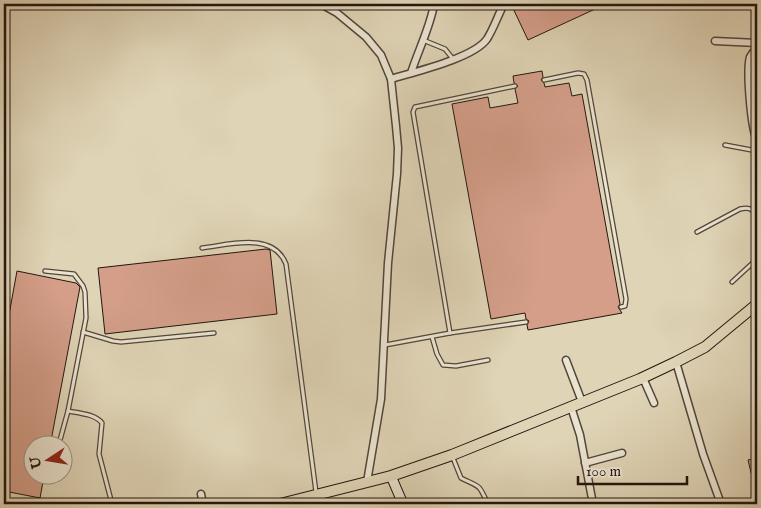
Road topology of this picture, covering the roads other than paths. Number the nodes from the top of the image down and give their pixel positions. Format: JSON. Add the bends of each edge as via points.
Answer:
{"nodes":[{"id":1,"x":321,"y":4,"type":"edge"},
{"id":2,"x":434,"y":4,"type":"edge"},
{"id":3,"x":504,"y":4,"type":"edge"},
{"id":4,"x":422,"y":40,"type":"junction"},
{"id":5,"x":715,"y":41,"type":"dead end"},
{"id":6,"x":757,"y":43,"type":"edge"},
{"id":7,"x":757,"y":48,"type":"edge"},
{"id":8,"x":453,"y":59,"type":"junction"},
{"id":9,"x":411,"y":73,"type":"junction"},
{"id":10,"x":391,"y":79,"type":"junction"},
{"id":11,"x":544,"y":80,"type":"dead end"},
{"id":12,"x":515,"y":86,"type":"dead end"},
{"id":13,"x":757,"y":140,"type":"edge"},
{"id":14,"x":725,"y":144,"type":"dead end"},
{"id":15,"x":757,"y":150,"type":"edge"},
{"id":16,"x":757,"y":215,"type":"edge"},
{"id":17,"x":697,"y":232,"type":"dead end"},
{"id":18,"x":202,"y":248,"type":"dead end"},
{"id":19,"x":757,"y":259,"type":"edge"},
{"id":20,"x":45,"y":271,"type":"dead end"},
{"id":21,"x":732,"y":282,"type":"dead end"},
{"id":22,"x":757,"y":304,"type":"edge"},
{"id":23,"x":621,"y":307,"type":"dead end"},
{"id":24,"x":526,"y":322,"type":"dead end"},
{"id":25,"x":83,"y":332,"type":"junction"},
{"id":26,"x":214,"y":333,"type":"dead end"},
{"id":27,"x":450,"y":333,"type":"junction"},
{"id":28,"x":432,"y":336,"type":"junction"},
{"id":29,"x":384,"y":346,"type":"junction"},
{"id":30,"x":488,"y":360,"type":"dead end"},
{"id":31,"x":566,"y":360,"type":"dead end"},
{"id":32,"x":676,"y":362,"type":"junction"},
{"id":33,"x":643,"y":378,"type":"junction"},
{"id":34,"x":582,"y":402,"type":"junction"},
{"id":35,"x":654,"y":403,"type":"dead end"},
{"id":36,"x":571,"y":407,"type":"junction"},
{"id":37,"x":68,"y":411,"type":"junction"},
{"id":38,"x":61,"y":436,"type":"edge"},
{"id":39,"x":622,"y":453,"type":"dead end"},
{"id":40,"x":452,"y":455,"type":"junction"},
{"id":41,"x":585,"y":463,"type":"junction"},
{"id":42,"x":391,"y":476,"type":"junction"},
{"id":43,"x":367,"y":482,"type":"junction"},
{"id":44,"x":201,"y":494,"type":"dead end"},
{"id":45,"x":316,"y":495,"type":"junction"},
{"id":46,"x":112,"y":504,"type":"edge"},
{"id":47,"x":203,"y":504,"type":"edge"},
{"id":48,"x":280,"y":504,"type":"edge"},
{"id":49,"x":403,"y":504,"type":"edge"},
{"id":50,"x":488,"y":504,"type":"edge"},
{"id":51,"x":593,"y":504,"type":"edge"},
{"id":52,"x":721,"y":504,"type":"edge"}],
"edges":[{"from":1,"to":10,"type":"street","via":[[337,13],[375,47]]},
{"from":2,"to":4,"type":"street"},
{"from":3,"to":8,"type":"street","via":[[486,40],[473,51]]},
{"from":4,"to":8,"type":"lane","via":[[445,49]]},
{"from":4,"to":9,"type":"street"},
{"from":5,"to":6,"type":"street"},
{"from":7,"to":13,"type":"street","via":[[750,60],[751,108]]},
{"from":8,"to":9,"type":"street"},
{"from":9,"to":10,"type":"street"},
{"from":10,"to":29,"type":"street","via":[[398,153]]},
{"from":11,"to":23,"type":"lane","via":[[578,73],[584,74],[587,80],[626,299],[625,306]]},
{"from":12,"to":27,"type":"lane","via":[[415,107],[412,112]]},
{"from":14,"to":15,"type":"lane"},
{"from":16,"to":17,"type":"lane","via":[[753,210],[740,209]]},
{"from":18,"to":45,"type":"lane","via":[[259,242],[269,244],[283,255]]},
{"from":19,"to":21,"type":"lane"},
{"from":20,"to":25,"type":"lane","via":[[74,274],[80,280],[86,300]]},
{"from":22,"to":32,"type":"main road","via":[[705,346]]},
{"from":24,"to":27,"type":"lane"},
{"from":25,"to":26,"type":"lane","via":[[121,342]]},
{"from":25,"to":37,"type":"lane"},
{"from":27,"to":28,"type":"lane"},
{"from":28,"to":29,"type":"lane"},
{"from":28,"to":30,"type":"lane","via":[[437,354],[447,367]]},
{"from":29,"to":43,"type":"street","via":[[379,416]]},
{"from":31,"to":34,"type":"street"},
{"from":32,"to":33,"type":"main road"},
{"from":32,"to":52,"type":"street"},
{"from":33,"to":34,"type":"main road"},
{"from":33,"to":35,"type":"street"},
{"from":34,"to":36,"type":"main road"},
{"from":36,"to":40,"type":"main road"},
{"from":36,"to":41,"type":"street"},
{"from":37,"to":38,"type":"lane"},
{"from":37,"to":46,"type":"lane","via":[[98,418],[102,423],[99,454]]},
{"from":39,"to":41,"type":"street"},
{"from":40,"to":42,"type":"main road"},
{"from":40,"to":50,"type":"lane","via":[[461,478],[477,484]]},
{"from":41,"to":51,"type":"street"},
{"from":42,"to":43,"type":"main road"},
{"from":42,"to":49,"type":"street"},
{"from":43,"to":45,"type":"main road"},
{"from":44,"to":47,"type":"street"},
{"from":45,"to":48,"type":"main road"}]}
